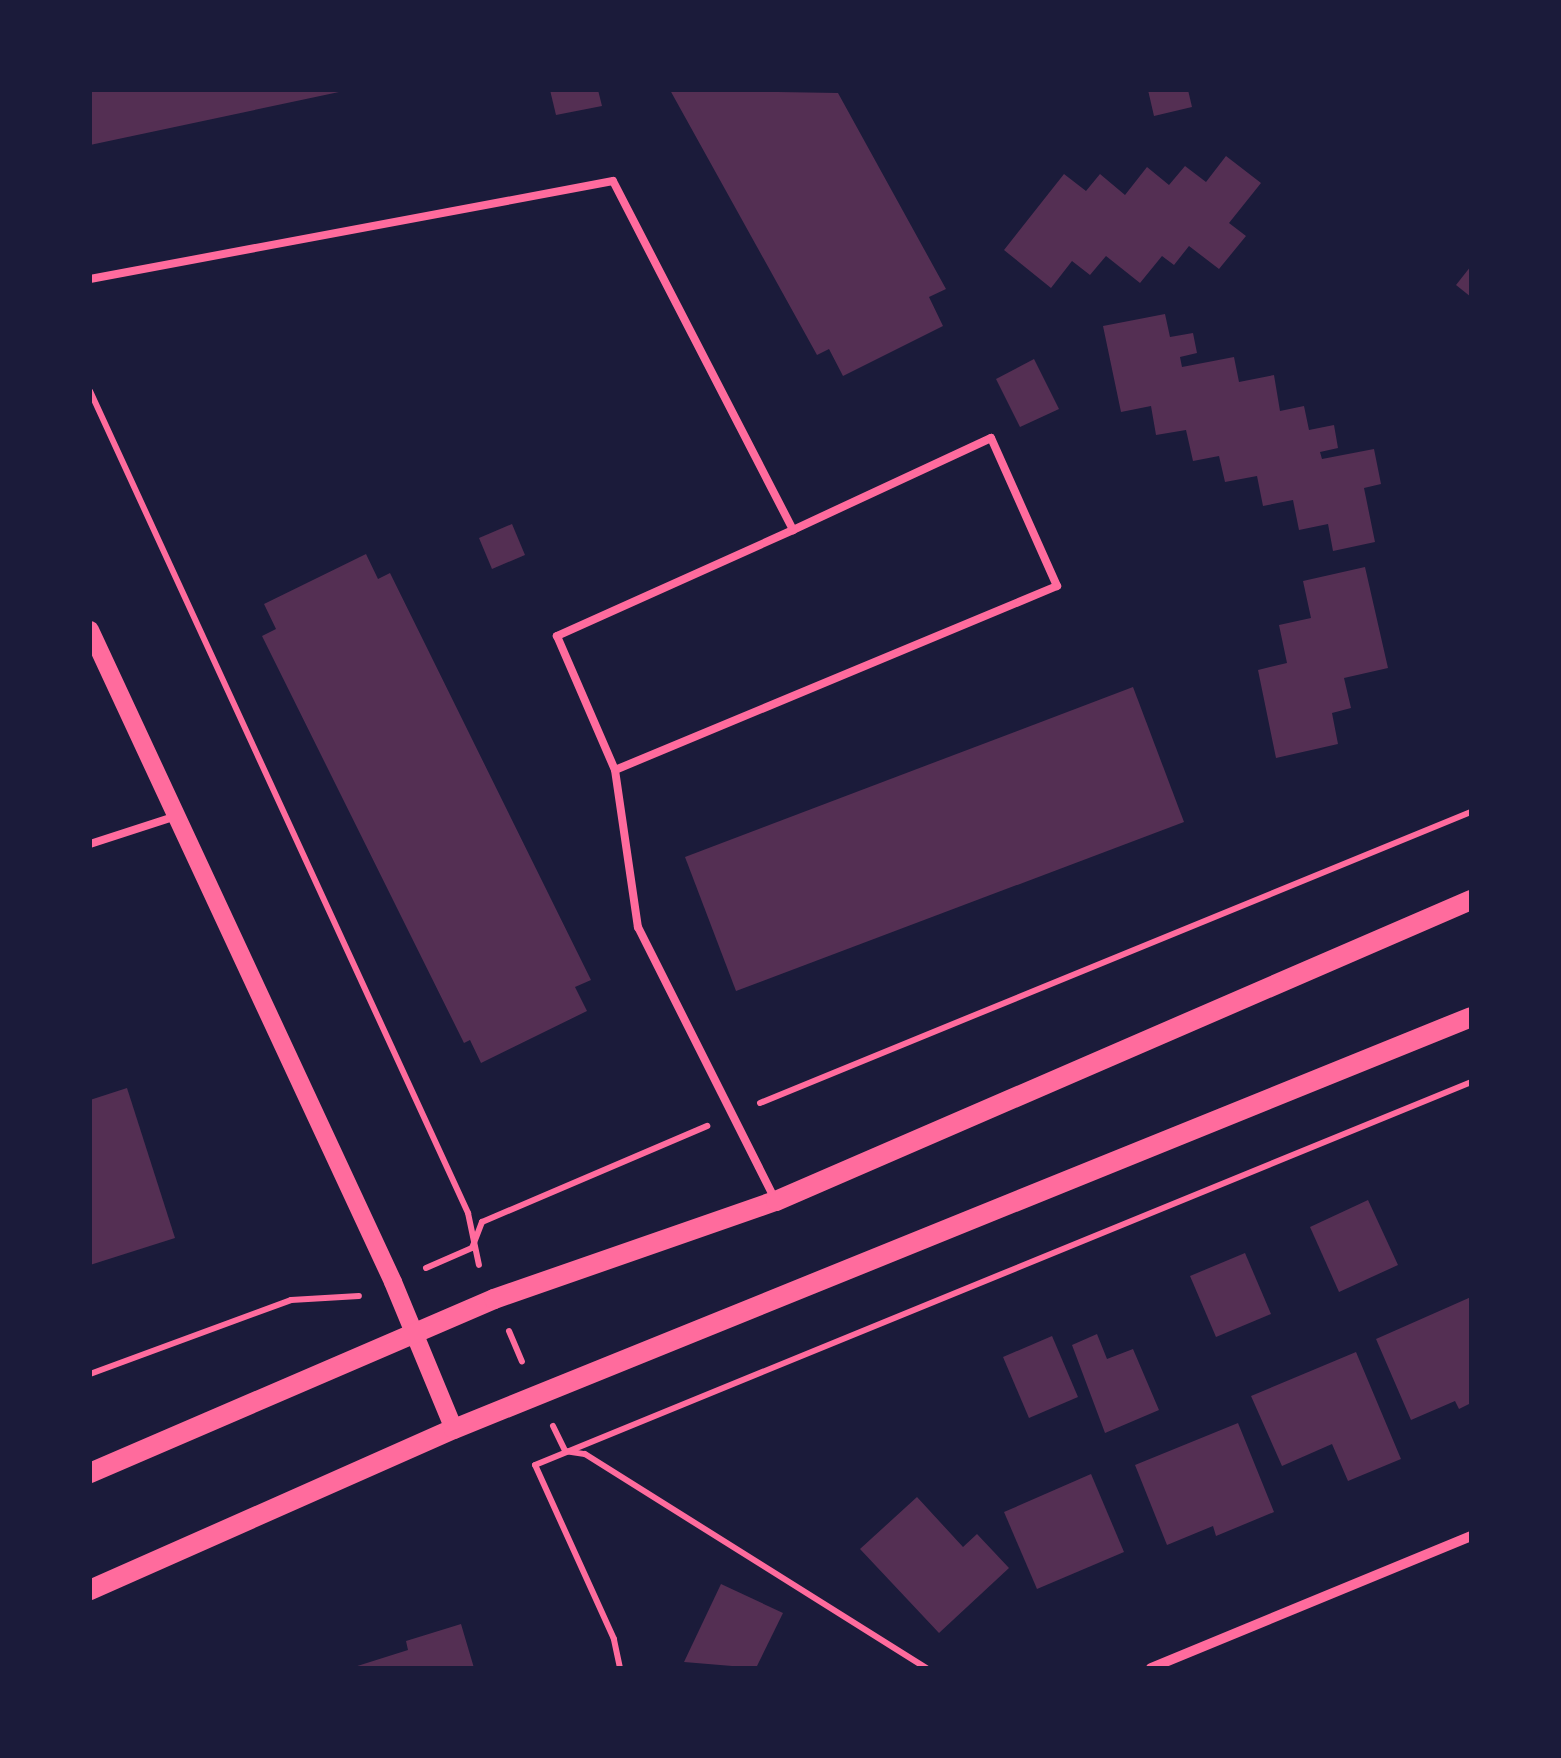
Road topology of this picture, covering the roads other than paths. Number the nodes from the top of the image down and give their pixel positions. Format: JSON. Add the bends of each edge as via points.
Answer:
{"nodes":[{"id":1,"x":90,"y":279,"type":"edge"},
{"id":2,"x":793,"y":530,"type":"junction"},
{"id":3,"x":90,"y":630,"type":"edge"},
{"id":4,"x":614,"y":770,"type":"junction"},
{"id":5,"x":176,"y":816,"type":"junction"},
{"id":6,"x":90,"y":844,"type":"edge"},
{"id":7,"x":1471,"y":900,"type":"edge"},
{"id":8,"x":1471,"y":1017,"type":"edge"},
{"id":9,"x":776,"y":1201,"type":"junction"},
{"id":10,"x":415,"y":1334,"type":"junction"},
{"id":11,"x":454,"y":1429,"type":"junction"},
{"id":12,"x":90,"y":1473,"type":"edge"},
{"id":13,"x":1471,"y":1536,"type":"edge"},
{"id":14,"x":90,"y":1590,"type":"edge"},
{"id":15,"x":1151,"y":1668,"type":"edge"}],
"edges":[{"from":1,"to":2,"type":"lane","via":[[612,181]]},
{"from":2,"to":4,"type":"lane","via":[[557,636]]},
{"from":2,"to":4,"type":"lane","via":[[991,438],[1057,586]]},
{"from":3,"to":5,"type":"street"},
{"from":4,"to":9,"type":"lane","via":[[638,927]]},
{"from":5,"to":6,"type":"lane"},
{"from":5,"to":10,"type":"street"},
{"from":7,"to":9,"type":"main road"},
{"from":8,"to":11,"type":"main road"},
{"from":9,"to":10,"type":"main road","via":[[494,1299]]},
{"from":10,"to":11,"type":"street"},
{"from":10,"to":12,"type":"main road"},
{"from":11,"to":14,"type":"main road"},
{"from":13,"to":15,"type":"street"}]}
